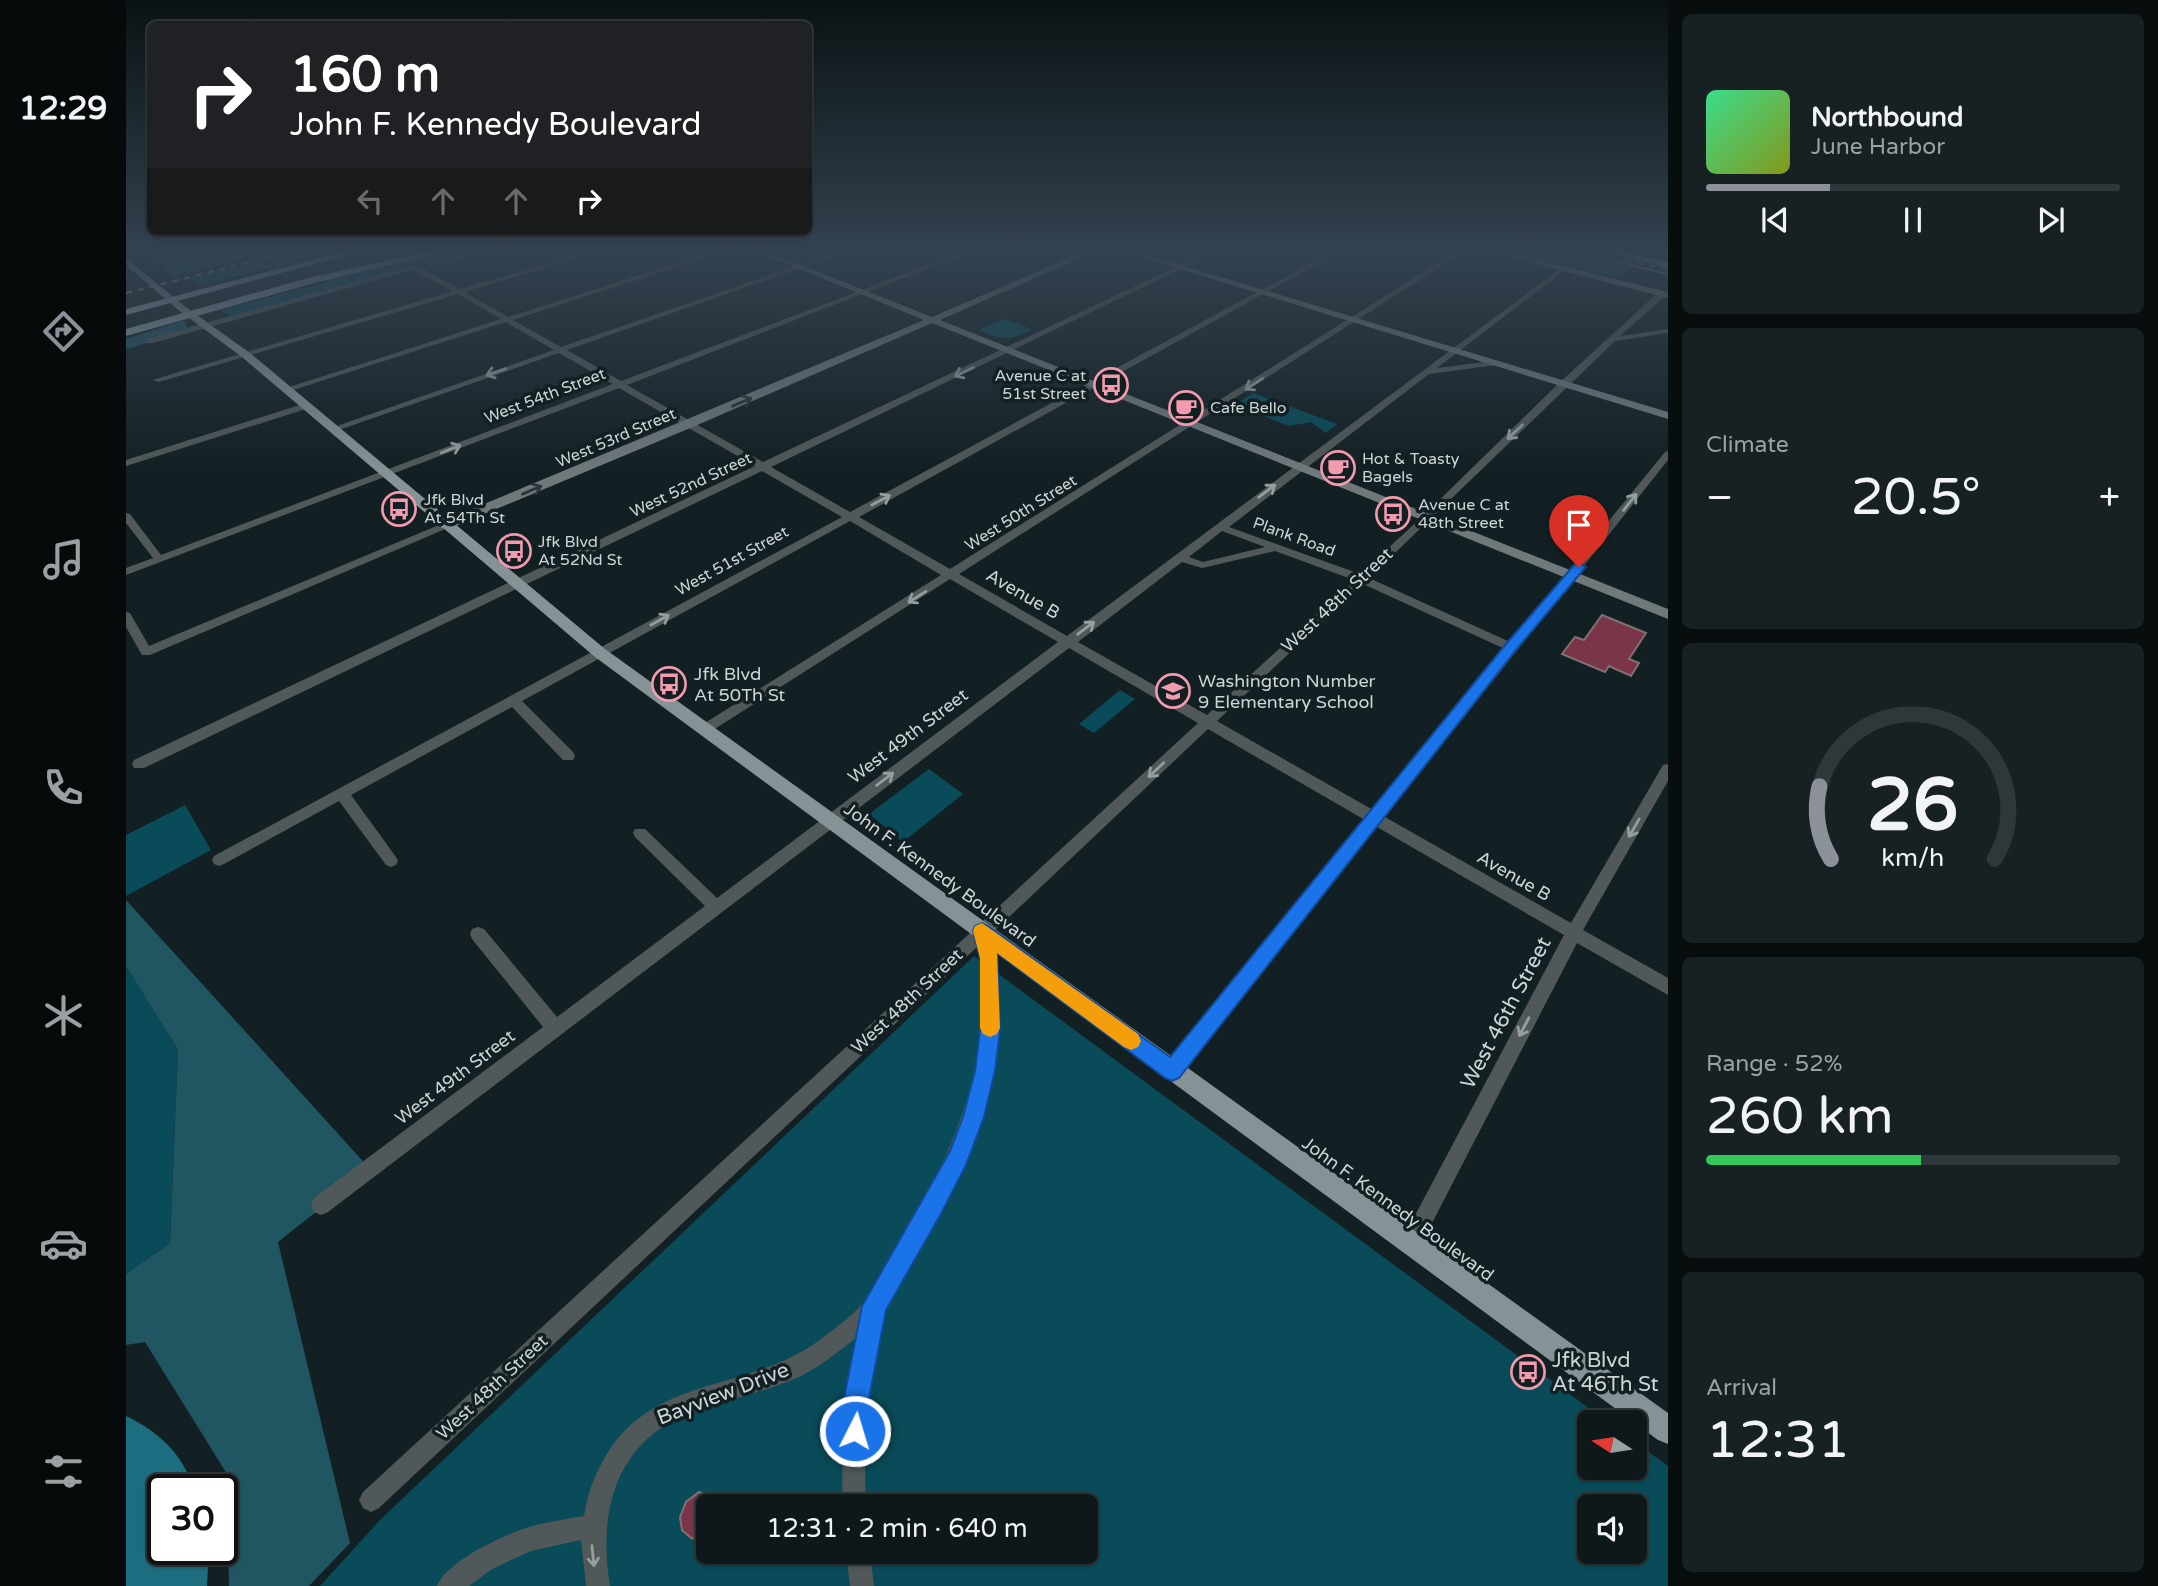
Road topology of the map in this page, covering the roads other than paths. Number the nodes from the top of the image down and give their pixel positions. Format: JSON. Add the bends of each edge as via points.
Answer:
{"nodes":[{"id":1,"x":151,"y":323,"type":"edge"},
{"id":2,"x":204,"y":323,"type":"edge"},
{"id":3,"x":216,"y":323,"type":"edge"},
{"id":4,"x":355,"y":323,"type":"edge"},
{"id":5,"x":495,"y":323,"type":"edge"},
{"id":6,"x":515,"y":323,"type":"edge"},
{"id":7,"x":638,"y":323,"type":"edge"},
{"id":8,"x":780,"y":323,"type":"edge"},
{"id":9,"x":923,"y":323,"type":"edge"},
{"id":10,"x":938,"y":323,"type":"edge"},
{"id":11,"x":1067,"y":323,"type":"edge"},
{"id":12,"x":1207,"y":323,"type":"edge"},
{"id":13,"x":1347,"y":323,"type":"edge"},
{"id":14,"x":1362,"y":323,"type":"edge"},
{"id":15,"x":1491,"y":323,"type":"edge"},
{"id":16,"x":1632,"y":323,"type":"edge"},
{"id":17,"x":209,"y":325,"type":"junction"},
{"id":18,"x":126,"y":331,"type":"edge"},
{"id":19,"x":1668,"y":331,"type":"edge"},
{"id":20,"x":1613,"y":339,"type":"junction"},
{"id":21,"x":150,"y":341,"type":"dead end"},
{"id":22,"x":561,"y":350,"type":"junction"},
{"id":23,"x":1009,"y":351,"type":"junction"},
{"id":24,"x":1453,"y":351,"type":"junction"},
{"id":25,"x":246,"y":355,"type":"junction"},
{"id":26,"x":1493,"y":363,"type":"junction"},
{"id":27,"x":1424,"y":372,"type":"junction"},
{"id":28,"x":156,"y":380,"type":"dead end"},
{"id":29,"x":622,"y":384,"type":"junction"},
{"id":30,"x":1094,"y":384,"type":"junction"},
{"id":31,"x":1563,"y":384,"type":"junction"},
{"id":32,"x":287,"y":389,"type":"junction"},
{"id":33,"x":306,"y":406,"type":"junction"},
{"id":34,"x":1668,"y":416,"type":"edge"},
{"id":35,"x":691,"y":424,"type":"junction"},
{"id":36,"x":1191,"y":424,"type":"junction"},
{"id":37,"x":333,"y":429,"type":"junction"},
{"id":38,"x":1668,"y":454,"type":"edge"},
{"id":39,"x":126,"y":463,"type":"edge"},
{"id":40,"x":765,"y":467,"type":"junction"},
{"id":41,"x":1299,"y":467,"type":"junction"},
{"id":42,"x":387,"y":473,"type":"junction"},
{"id":43,"x":126,"y":516,"type":"edge"},
{"id":44,"x":850,"y":516,"type":"junction"},
{"id":45,"x":1427,"y":518,"type":"junction"},
{"id":46,"x":446,"y":526,"type":"junction"},
{"id":47,"x":1220,"y":527,"type":"junction"},
{"id":48,"x":1277,"y":547,"type":"junction"},
{"id":49,"x":1179,"y":557,"type":"junction"},
{"id":50,"x":159,"y":559,"type":"junction"},
{"id":51,"x":126,"y":572,"type":"edge"},
{"id":52,"x":951,"y":575,"type":"junction"},
{"id":53,"x":1572,"y":576,"type":"junction"},
{"id":54,"x":1359,"y":578,"type":"junction"},
{"id":55,"x":518,"y":584,"type":"junction"},
{"id":56,"x":1668,"y":614,"type":"edge"},
{"id":57,"x":126,"y":616,"type":"edge"},
{"id":58,"x":1066,"y":642,"type":"junction"},
{"id":59,"x":1511,"y":647,"type":"junction"},
{"id":60,"x":600,"y":653,"type":"junction"},
{"id":61,"x":513,"y":700,"type":"junction"},
{"id":62,"x":1206,"y":723,"type":"junction"},
{"id":63,"x":705,"y":729,"type":"junction"},
{"id":64,"x":568,"y":755,"type":"dead end"},
{"id":65,"x":139,"y":765,"type":"dead end"},
{"id":66,"x":1668,"y":769,"type":"edge"},
{"id":67,"x":342,"y":794,"type":"junction"},
{"id":68,"x":1375,"y":820,"type":"junction"},
{"id":69,"x":830,"y":821,"type":"junction"},
{"id":70,"x":640,"y":833,"type":"dead end"},
{"id":71,"x":219,"y":860,"type":"dead end"},
{"id":72,"x":391,"y":861,"type":"dead end"},
{"id":73,"x":716,"y":907,"type":"junction"},
{"id":74,"x":982,"y":931,"type":"junction"},
{"id":75,"x":1574,"y":932,"type":"junction"},
{"id":76,"x":478,"y":934,"type":"dead end"},
{"id":77,"x":1668,"y":987,"type":"edge"},
{"id":78,"x":555,"y":1028,"type":"junction"},
{"id":79,"x":1172,"y":1071,"type":"junction"},
{"id":80,"x":321,"y":1205,"type":"dead end"},
{"id":81,"x":1410,"y":1245,"type":"junction"},
{"id":82,"x":874,"y":1306,"type":"junction"},
{"id":83,"x":1668,"y":1430,"type":"edge"},
{"id":84,"x":854,"y":1494,"type":"edge"},
{"id":85,"x":371,"y":1500,"type":"dead end"},
{"id":86,"x":592,"y":1526,"type":"junction"},
{"id":87,"x":859,"y":1564,"type":"edge"},
{"id":88,"x":449,"y":1586,"type":"edge"},
{"id":89,"x":598,"y":1586,"type":"edge"},
{"id":90,"x":862,"y":1586,"type":"edge"}],
"edges":[{"from":1,"to":18,"type":"highway"},
{"from":2,"to":17,"type":"main road","name":"John F. Kennedy Boulevard"},
{"from":3,"to":17,"type":"street","name":"Avenue B"},
{"from":4,"to":25,"type":"street"},
{"from":5,"to":32,"type":"street"},
{"from":6,"to":22,"type":"street","name":"Avenue B"},
{"from":7,"to":22,"type":"street"},
{"from":8,"to":29,"type":"street","name":"West 54th Street"},
{"from":35,"to":9,"type":"street","name":"West 53rd Street","one_way":true},
{"from":10,"to":23,"type":"street"},
{"from":11,"to":23,"type":"street","name":"West 52nd Street"},
{"from":12,"to":30,"type":"street","name":"West 51st Street"},
{"from":13,"to":36,"type":"street","name":"West 50th Street","one_way":true},
{"from":14,"to":24,"type":"street"},
{"from":15,"to":24,"type":"street","name":"West 49th Street"},
{"from":16,"to":20,"type":"street","name":"West 48th Street"},
{"from":17,"to":21,"type":"street","name":"Avenue B"},
{"from":17,"to":25,"type":"main road","name":"John F. Kennedy Boulevard"},
{"from":19,"to":20,"type":"street"},
{"from":20,"to":31,"type":"street","name":"West 48th Street"},
{"from":22,"to":29,"type":"street","name":"Avenue B"},
{"from":22,"to":37,"type":"street","one_way":true},
{"from":23,"to":30,"type":"street"},
{"from":23,"to":40,"type":"street","name":"West 52nd Street","one_way":true},
{"from":24,"to":26,"type":"street"},
{"from":24,"to":27,"type":"street","name":"West 49th Street"},
{"from":25,"to":28,"type":"street"},
{"from":25,"to":32,"type":"main road","name":"John F. Kennedy Boulevard"},
{"from":26,"to":27,"type":"street"},
{"from":26,"to":31,"type":"street"},
{"from":27,"to":41,"type":"street","name":"West 49th Street"},
{"from":29,"to":35,"type":"street","name":"Avenue B"},
{"from":42,"to":29,"type":"street","name":"West 54th Street","one_way":true},
{"from":30,"to":36,"type":"street"},
{"from":44,"to":30,"type":"street","name":"West 51st Street","one_way":true},
{"from":31,"to":34,"type":"street"},
{"from":31,"to":45,"type":"street","name":"West 48th Street","one_way":true},
{"from":32,"to":33,"type":"main road","name":"John F. Kennedy Boulevard"},
{"from":33,"to":37,"type":"main road","name":"John F. Kennedy Boulevard"},
{"from":33,"to":39,"type":"street"},
{"from":35,"to":40,"type":"street","name":"Avenue B"},
{"from":46,"to":35,"type":"street","name":"West 53rd Street","one_way":true},
{"from":36,"to":41,"type":"street"},
{"from":36,"to":52,"type":"street","name":"West 50th Street"},
{"from":37,"to":42,"type":"main road","name":"John F. Kennedy Boulevard"},
{"from":53,"to":38,"type":"street","one_way":true},
{"from":40,"to":44,"type":"street","name":"Avenue B"},
{"from":40,"to":55,"type":"street","name":"West 52nd Street"},
{"from":41,"to":45,"type":"street"},
{"from":47,"to":41,"type":"street","name":"West 49th Street","one_way":true},
{"from":42,"to":46,"type":"main road","name":"John F. Kennedy Boulevard"},
{"from":42,"to":50,"type":"street","name":"West 54th Street"},
{"from":43,"to":50,"type":"street"},
{"from":44,"to":52,"type":"street","name":"Avenue B"},
{"from":60,"to":44,"type":"street","name":"West 51st Street","one_way":true},
{"from":45,"to":53,"type":"street"},
{"from":45,"to":54,"type":"street","name":"West 48th Street"},
{"from":46,"to":55,"type":"main road","name":"John F. Kennedy Boulevard"},
{"from":46,"to":57,"type":"street","name":"West 53rd Street","via":[[146,652]]},
{"from":47,"to":48,"type":"street","name":"Plank Road"},
{"from":47,"to":49,"type":"street","name":"West 49th Street"},
{"from":48,"to":49,"type":"street","via":[[1202,565]]},
{"from":48,"to":54,"type":"street","name":"Plank Road"},
{"from":58,"to":49,"type":"street","name":"West 49th Street","one_way":true},
{"from":50,"to":51,"type":"street","name":"West 54th Street"},
{"from":52,"to":58,"type":"street","name":"Avenue B"},
{"from":52,"to":63,"type":"street","name":"West 50th Street","one_way":true},
{"from":53,"to":56,"type":"street"},
{"from":53,"to":59,"type":"street"},
{"from":54,"to":59,"type":"street","name":"Plank Road"},
{"from":54,"to":62,"type":"street","name":"West 48th Street"},
{"from":55,"to":60,"type":"main road","name":"John F. Kennedy Boulevard"},
{"from":55,"to":65,"type":"street","name":"West 52nd Street"},
{"from":58,"to":62,"type":"street","name":"Avenue B"},
{"from":69,"to":58,"type":"street","name":"West 49th Street","one_way":true},
{"from":59,"to":68,"type":"street"},
{"from":60,"to":61,"type":"street","name":"West 51st Street"},
{"from":60,"to":63,"type":"main road","name":"John F. Kennedy Boulevard"},
{"from":61,"to":64,"type":"street"},
{"from":61,"to":67,"type":"street","name":"West 51st Street"},
{"from":62,"to":68,"type":"street","name":"Avenue B"},
{"from":62,"to":74,"type":"street","name":"West 48th Street","one_way":true},
{"from":63,"to":69,"type":"main road","name":"John F. Kennedy Boulevard"},
{"from":66,"to":75,"type":"street","name":"West 46th Street","one_way":true},
{"from":67,"to":71,"type":"street","name":"West 51st Street"},
{"from":67,"to":72,"type":"street"},
{"from":68,"to":75,"type":"street","name":"Avenue B"},
{"from":68,"to":79,"type":"street"},
{"from":69,"to":73,"type":"street","name":"West 49th Street"},
{"from":69,"to":74,"type":"main road","name":"John F. Kennedy Boulevard"},
{"from":70,"to":73,"type":"street"},
{"from":73,"to":78,"type":"street","name":"West 49th Street"},
{"from":74,"to":79,"type":"main road","name":"John F. Kennedy Boulevard"},
{"from":74,"to":82,"type":"street","via":[[989,958],[990,1030],[973,1117],[934,1204]]},
{"from":74,"to":85,"type":"street","name":"West 48th Street"},
{"from":75,"to":77,"type":"street","name":"Avenue B"},
{"from":75,"to":81,"type":"street","name":"West 46th Street","one_way":true},
{"from":76,"to":78,"type":"street"},
{"from":78,"to":80,"type":"street","name":"West 49th Street"},
{"from":79,"to":81,"type":"main road","name":"John F. Kennedy Boulevard"},
{"from":81,"to":83,"type":"main road","name":"John F. Kennedy Boulevard"},
{"from":82,"to":84,"type":"street","via":[[858,1393]]},
{"from":82,"to":86,"type":"street","name":"Bayview Drive","via":[[807,1361],[651,1419],[609,1471]]},
{"from":86,"to":88,"type":"street","via":[[529,1539],[483,1560]]},
{"from":86,"to":89,"type":"street","name":"Bayview Drive","one_way":true},
{"from":87,"to":90,"type":"street"}]}
